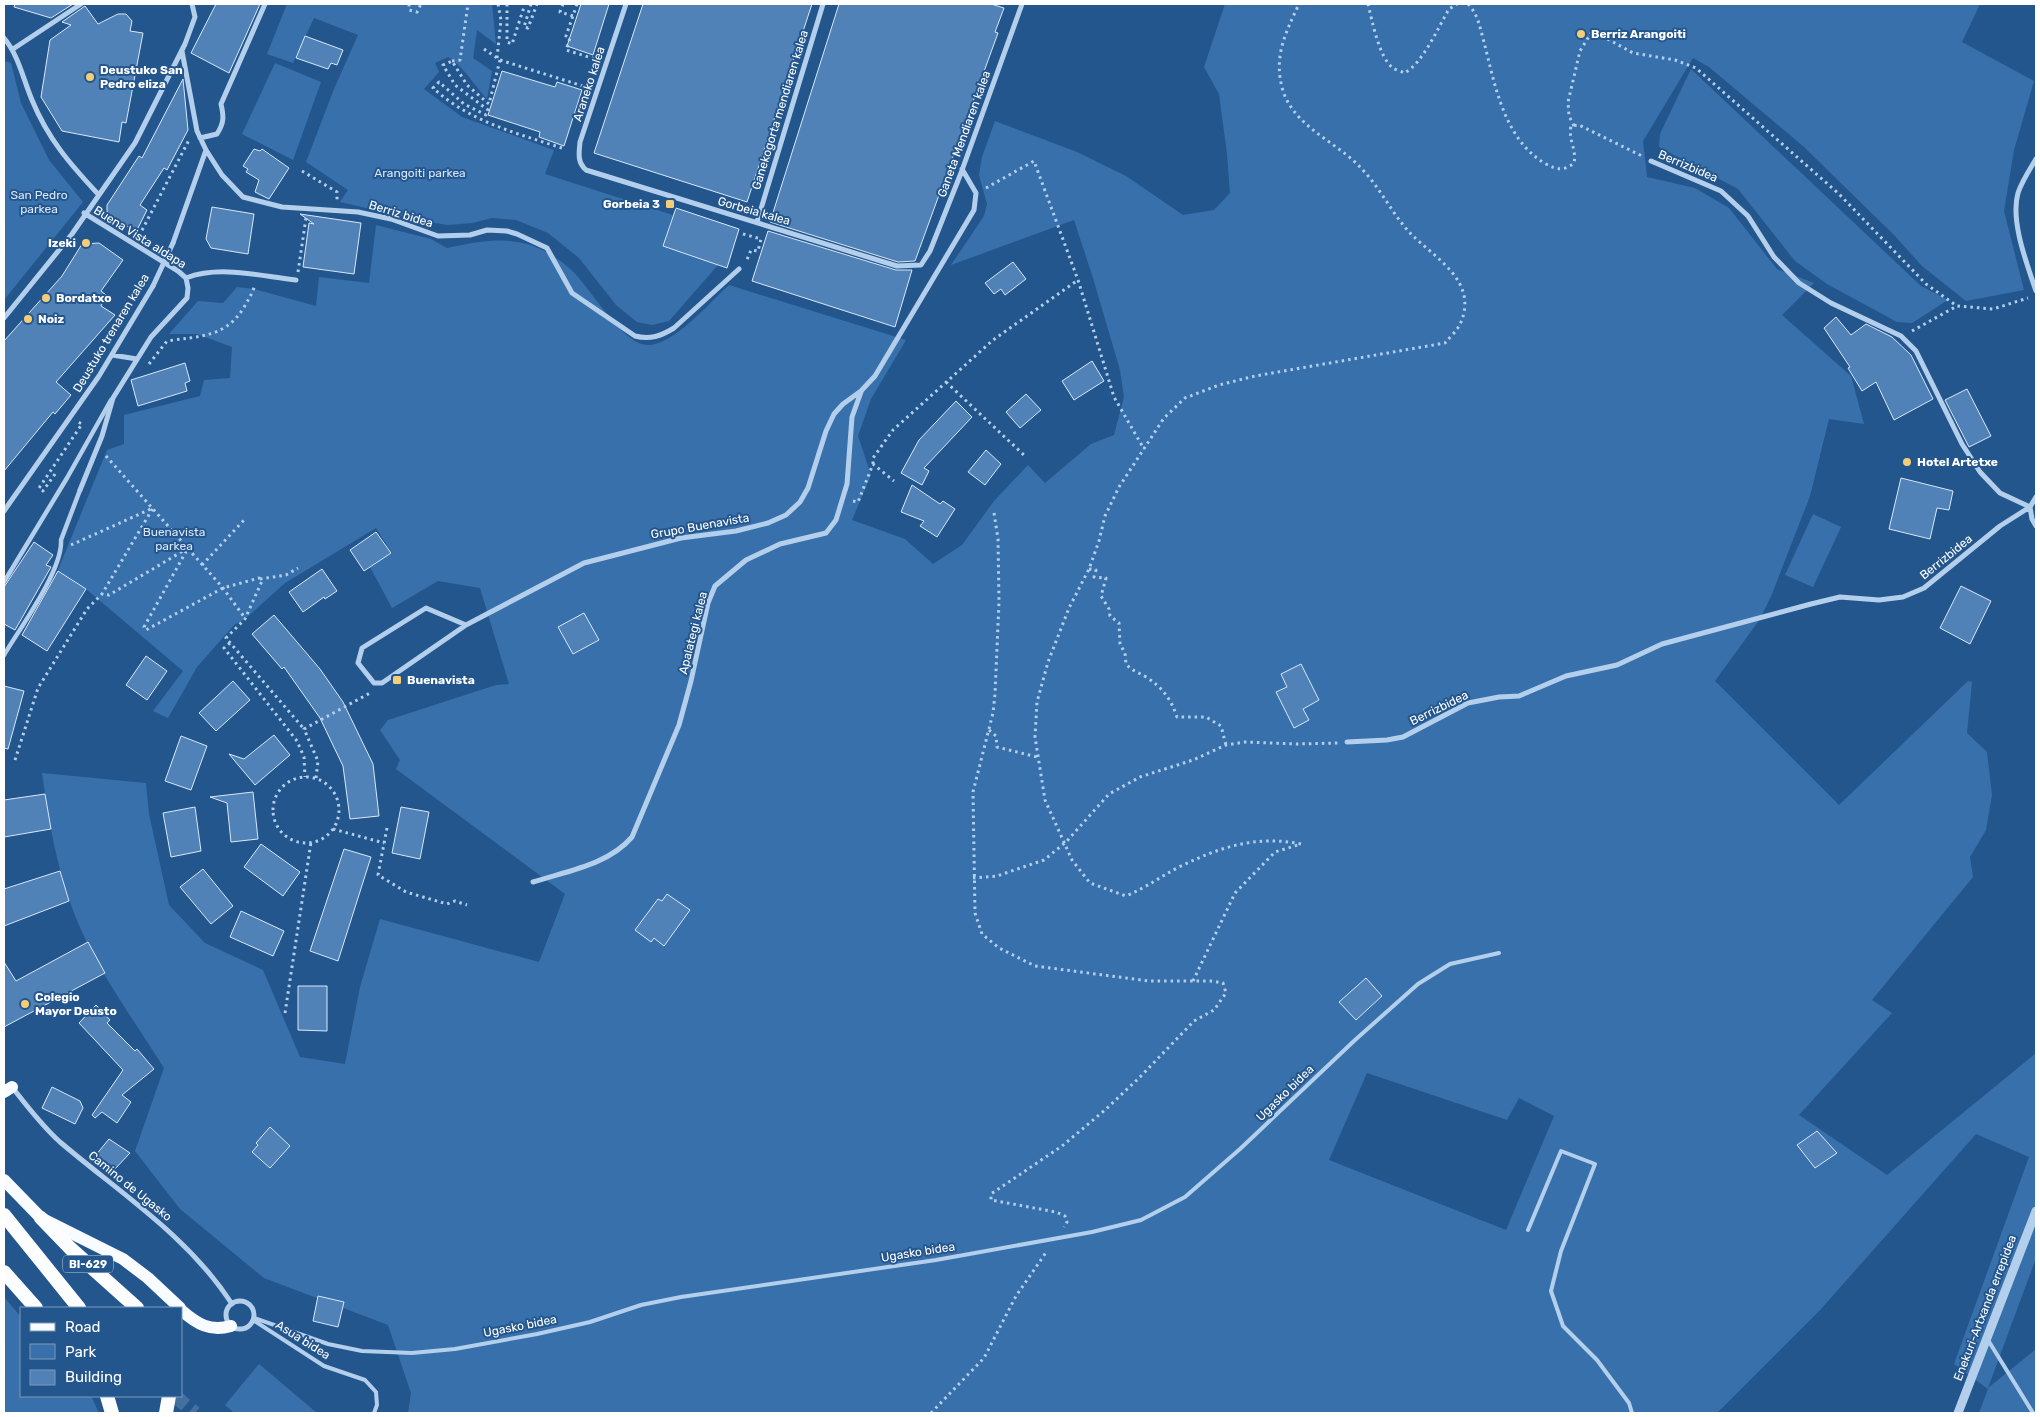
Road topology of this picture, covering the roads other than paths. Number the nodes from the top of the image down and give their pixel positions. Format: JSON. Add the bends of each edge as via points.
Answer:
{"nodes":[{"id":1,"x":81,"y":4,"type":"edge"},
{"id":2,"x":192,"y":4,"type":"edge"},
{"id":3,"x":265,"y":4,"type":"edge"},
{"id":4,"x":626,"y":4,"type":"edge"},
{"id":5,"x":823,"y":4,"type":"edge"},
{"id":6,"x":1022,"y":4,"type":"edge"},
{"id":7,"x":4,"y":38,"type":"edge"},
{"id":8,"x":13,"y":49,"type":"junction"},
{"id":9,"x":182,"y":51,"type":"junction"},
{"id":10,"x":200,"y":138,"type":"junction"},
{"id":11,"x":206,"y":150,"type":"junction"},
{"id":12,"x":2036,"y":159,"type":"edge"},
{"id":13,"x":1651,"y":161,"type":"road end"},
{"id":14,"x":962,"y":169,"type":"junction"},
{"id":15,"x":586,"y":170,"type":"joint"},
{"id":16,"x":98,"y":194,"type":"junction"},
{"id":17,"x":84,"y":213,"type":"junction"},
{"id":18,"x":757,"y":222,"type":"junction"},
{"id":19,"x":917,"y":267,"type":"joint"},
{"id":20,"x":739,"y":269,"type":"dead end"},
{"id":21,"x":186,"y":278,"type":"junction"},
{"id":22,"x":296,"y":278,"type":"road end"},
{"id":23,"x":2036,"y":291,"type":"edge"},
{"id":24,"x":4,"y":318,"type":"edge"},
{"id":25,"x":112,"y":355,"type":"junction"},
{"id":26,"x":135,"y":362,"type":"junction"},
{"id":27,"x":862,"y":391,"type":"junction"},
{"id":28,"x":113,"y":398,"type":"junction"},
{"id":29,"x":80,"y":490,"type":"joint"},
{"id":30,"x":2036,"y":498,"type":"edge"},
{"id":31,"x":2030,"y":507,"type":"junction"},
{"id":32,"x":4,"y":511,"type":"edge"},
{"id":33,"x":2036,"y":526,"type":"edge"},
{"id":34,"x":4,"y":582,"type":"edge"},
{"id":35,"x":466,"y":625,"type":"junction"},
{"id":36,"x":4,"y":655,"type":"edge"},
{"id":37,"x":1346,"y":742,"type":"road end"},
{"id":38,"x":533,"y":882,"type":"dead end"},
{"id":39,"x":1499,"y":953,"type":"dead end"},
{"id":40,"x":8,"y":1089,"type":"edge"},
{"id":41,"x":4,"y":1180,"type":"edge"},
{"id":42,"x":2036,"y":1211,"type":"edge"},
{"id":43,"x":4,"y":1215,"type":"edge"},
{"id":44,"x":41,"y":1218,"type":"junction"},
{"id":45,"x":1528,"y":1230,"type":"dead end"},
{"id":46,"x":4,"y":1272,"type":"edge"},
{"id":47,"x":232,"y":1304,"type":"junction"},
{"id":48,"x":35,"y":1307,"type":"edge"},
{"id":49,"x":78,"y":1307,"type":"edge"},
{"id":50,"x":136,"y":1307,"type":"edge"},
{"id":51,"x":178,"y":1307,"type":"edge"},
{"id":52,"x":182,"y":1310,"type":"edge"},
{"id":53,"x":254,"y":1319,"type":"junction"},
{"id":54,"x":231,"y":1326,"type":"junction"},
{"id":55,"x":1987,"y":1338,"type":"junction"},
{"id":56,"x":107,"y":1397,"type":"edge"},
{"id":57,"x":169,"y":1397,"type":"edge"},
{"id":58,"x":112,"y":1413,"type":"edge"},
{"id":59,"x":166,"y":1413,"type":"edge"},
{"id":60,"x":374,"y":1413,"type":"edge"},
{"id":61,"x":1632,"y":1413,"type":"edge"},
{"id":62,"x":1958,"y":1413,"type":"edge"},
{"id":63,"x":2033,"y":1413,"type":"edge"}],
"edges":[{"from":1,"to":8,"type":"street"},
{"from":2,"to":9,"type":"street","via":[[195,17]]},
{"from":3,"to":10,"type":"street","via":[[221,104],[224,119],[221,127],[217,134]]},
{"from":4,"to":15,"type":"street","name":"Araneko kalea","via":[[580,142],[578,156]]},
{"from":5,"to":18,"type":"street","name":"Ganekogorta mendiaren kalea"},
{"from":6,"to":14,"type":"street","name":"Ganeta Mendiaren kalea"},
{"from":7,"to":8,"type":"street"},
{"from":8,"to":16,"type":"street","via":[[32,101],[58,150]]},
{"from":9,"to":10,"type":"street","name":"Berriz bidea"},
{"from":9,"to":16,"type":"street","via":[[135,143]]},
{"from":10,"to":11,"type":"street","name":"Berriz bidea"},
{"from":11,"to":20,"type":"street","name":"Berriz bidea","via":[[222,175],[243,197],[262,203],[351,211],[392,219],[438,236],[470,235],[487,230],[517,234],[546,248],[572,293],[635,336],[646,339],[674,328]]},
{"from":11,"to":25,"type":"street","name":"Deustuko trenaren kalea","bridge":true,"via":[[173,243],[153,286]]},
{"from":12,"to":23,"type":"street","via":[[2018,193],[2015,213]]},
{"from":13,"to":31,"type":"street","name":"Berrizbidea","via":[[1721,191],[1748,216],[1774,257],[1799,283],[1831,303],[1901,336],[1916,351],[1962,444],[1980,472],[2000,493]]},
{"from":14,"to":19,"type":"street","name":"Ganeta Mendiaren kalea","via":[[930,251],[922,265]]},
{"from":14,"to":27,"type":"street","name":"Grupo Buenavista","via":[[976,193],[974,210],[875,376]]},
{"from":15,"to":18,"type":"street","name":"Gorbeia kalea"},
{"from":16,"to":17,"type":"street"},
{"from":17,"to":21,"type":"street","name":"Buena Vista aldapa"},
{"from":17,"to":24,"type":"street","via":[[72,234]]},
{"from":18,"to":19,"type":"street","name":"Gorbeia kalea","via":[[897,266]]},
{"from":21,"to":22,"type":"street","name":"Buena Vista aldapa","via":[[203,272]]},
{"from":21,"to":26,"type":"street","name":"Buena Vista aldapa","via":[[186,298],[151,337]]},
{"from":25,"to":26,"type":"street"},
{"from":25,"to":32,"type":"street","name":"Deustuko trenaren kalea"},
{"from":26,"to":28,"type":"street","name":"Buena Vista aldapa"},
{"from":27,"to":35,"type":"street","name":"Grupo Buenavista","via":[[834,414],[808,488],[800,502],[786,514],[768,523],[736,531],[682,538],[584,563]]},
{"from":27,"to":38,"type":"street","name":"Apalategi kalea","via":[[852,417],[847,484],[836,520],[826,533],[780,544],[746,560],[715,586],[708,603],[679,725],[632,837],[621,849],[599,861]]},
{"from":28,"to":29,"type":"street","name":"Buena Vista aldapa"},
{"from":28,"to":34,"type":"street"},
{"from":29,"to":36,"type":"street","via":[[61,540],[57,566]]},
{"from":30,"to":31,"type":"street","name":"Berrizbidea"},
{"from":31,"to":33,"type":"street"},
{"from":31,"to":37,"type":"street","name":"Berrizbidea","via":[[2000,526],[1924,588],[1903,597],[1879,600],[1840,598],[1801,606],[1662,644],[1618,665],[1566,676],[1519,696],[1468,703],[1402,737]]},
{"from":35,"to":35,"type":"street","name":"Grupo Buenavista","via":[[382,683],[374,683],[358,663],[362,648],[426,608]]},
{"from":39,"to":53,"type":"lane","name":"Ugasko bidea","via":[[1450,964],[1418,984],[1185,1197],[1141,1220],[936,1260],[681,1297],[641,1305],[590,1322],[455,1349],[412,1353],[362,1351],[328,1344]]},
{"from":40,"to":47,"type":"street","name":"Camino de Ugasko","via":[[58,1141],[184,1246],[203,1265]]},
{"from":41,"to":44,"type":"main road","number":"BI-629"},
{"from":42,"to":55,"type":"street","name":"Enekuri-Artxanda errepidea"},
{"from":43,"to":49,"type":"highway"},
{"from":44,"to":50,"type":"highway","number":"BI-629"},
{"from":44,"to":51,"type":"main road","via":[[123,1259]]},
{"from":45,"to":61,"type":"lane","via":[[1561,1150],[1596,1164],[1561,1251],[1552,1291],[1562,1326],[1597,1360],[1629,1403]]},
{"from":46,"to":48,"type":"highway"},
{"from":47,"to":53,"type":"street","via":[[241,1301],[250,1304]]},
{"from":47,"to":54,"type":"street","via":[[226,1315]]},
{"from":52,"to":54,"type":"main road","via":[[203,1326],[218,1330]]},
{"from":53,"to":54,"type":"street","via":[[245,1328]]},
{"from":53,"to":60,"type":"lane","name":"Asua bidea","via":[[324,1366],[365,1380],[376,1392]]},
{"from":55,"to":62,"type":"street","name":"Enekuri-Artxanda errepidea"},
{"from":55,"to":63,"type":"lane"},
{"from":56,"to":58,"type":"highway"},
{"from":57,"to":59,"type":"highway"}]}
